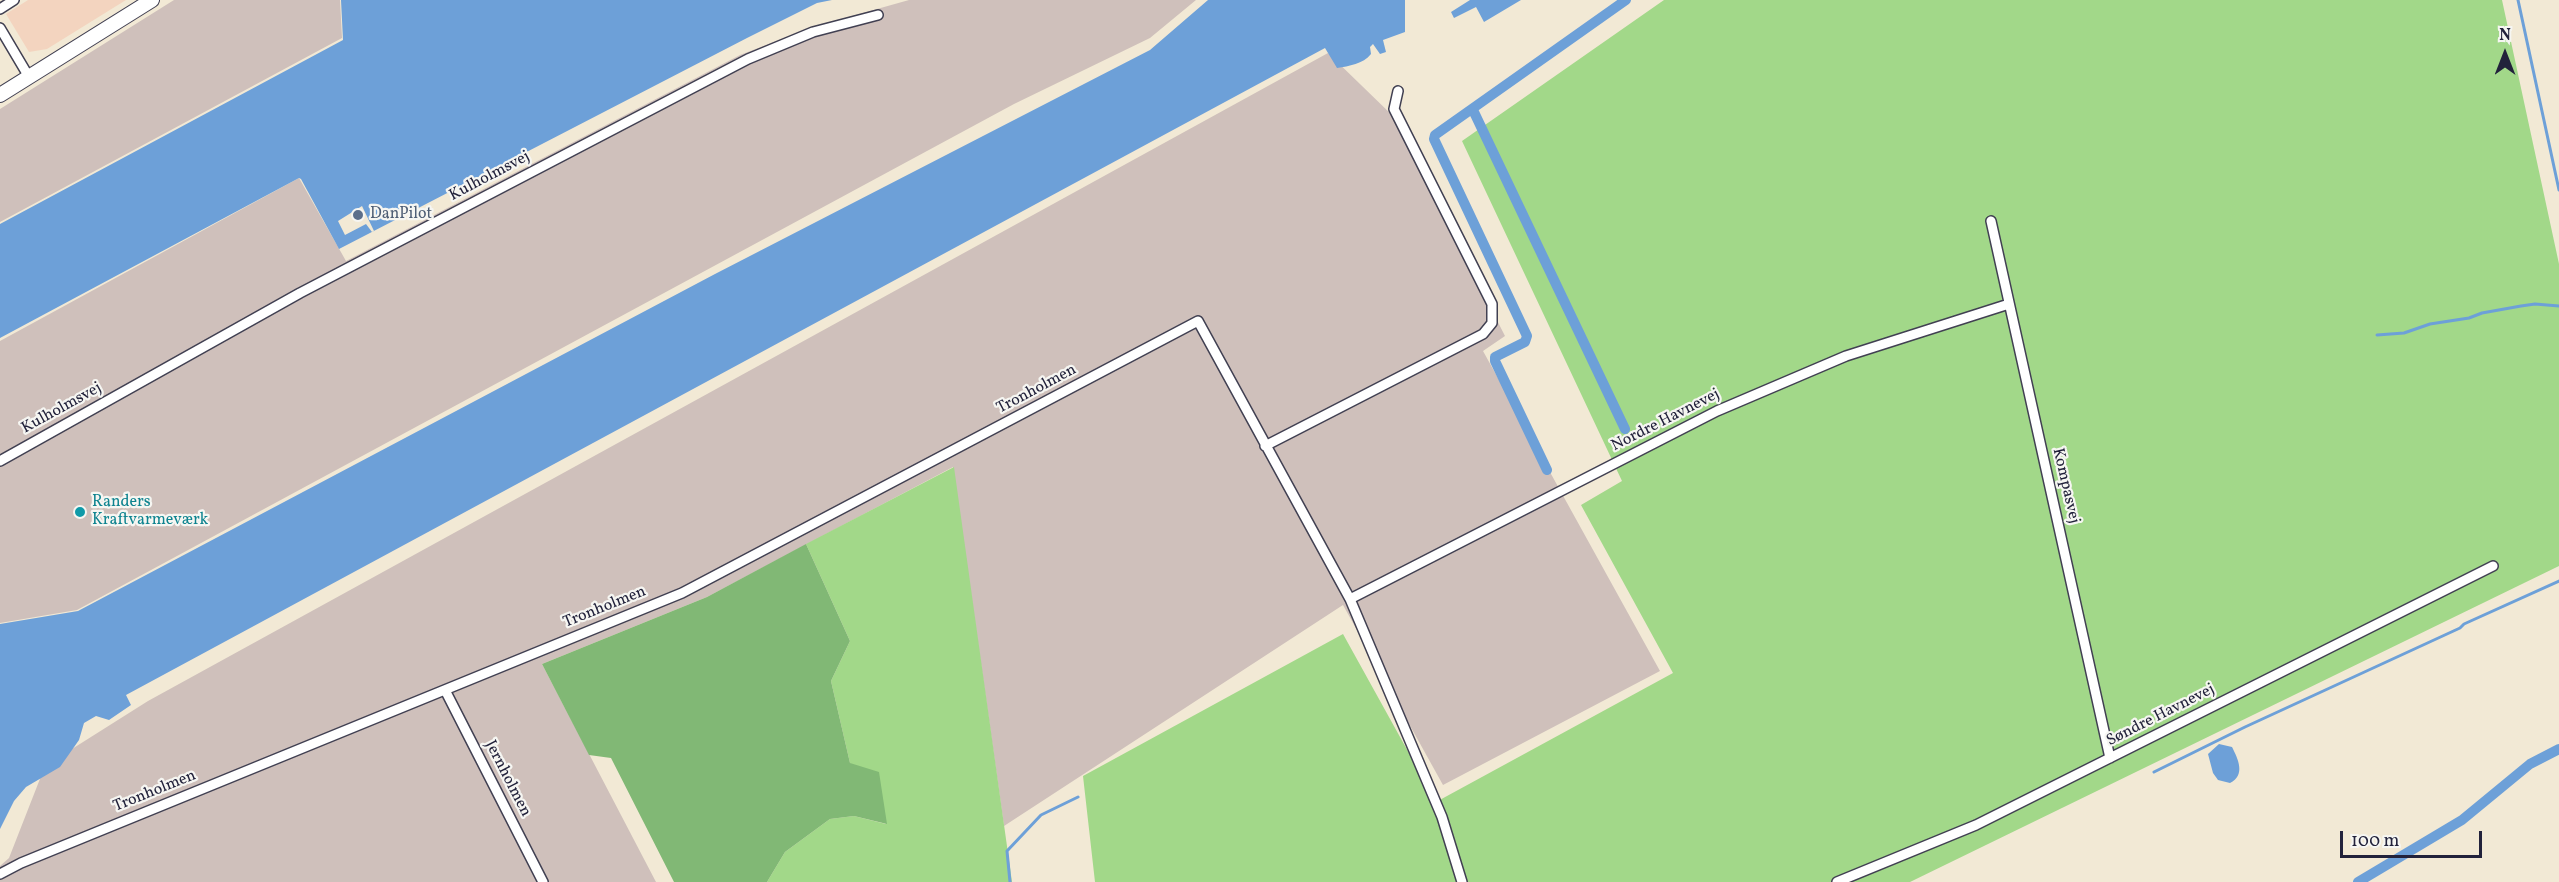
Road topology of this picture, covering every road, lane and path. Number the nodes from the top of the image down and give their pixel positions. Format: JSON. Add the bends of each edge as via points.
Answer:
{"nodes":[{"id":1,"x":14,"y":0,"type":"edge"},
{"id":2,"x":152,"y":0,"type":"edge"},
{"id":3,"x":0,"y":9,"type":"edge"},
{"id":4,"x":878,"y":15,"type":"dead end"},
{"id":5,"x":0,"y":28,"type":"edge"},
{"id":6,"x":30,"y":77,"type":"junction"},
{"id":7,"x":1398,"y":91,"type":"dead end"},
{"id":8,"x":0,"y":95,"type":"edge"},
{"id":9,"x":1991,"y":221,"type":"dead end"},
{"id":10,"x":2009,"y":304,"type":"junction"},
{"id":11,"x":1265,"y":446,"type":"junction"},
{"id":12,"x":0,"y":461,"type":"edge"},
{"id":13,"x":2493,"y":566,"type":"dead end"},
{"id":14,"x":1350,"y":599,"type":"junction"},
{"id":15,"x":445,"y":690,"type":"junction"},
{"id":16,"x":2110,"y":758,"type":"junction"},
{"id":17,"x":0,"y":874,"type":"edge"},
{"id":18,"x":543,"y":882,"type":"edge"},
{"id":19,"x":1462,"y":882,"type":"edge"},
{"id":20,"x":1837,"y":882,"type":"edge"}],
"edges":[{"from":1,"to":3,"type":"street"},
{"from":2,"to":6,"type":"street"},
{"from":4,"to":12,"type":"street","name":"Kulholmsvej","via":[[813,32],[748,59],[300,292]]},
{"from":5,"to":6,"type":"street"},
{"from":6,"to":8,"type":"street"},
{"from":7,"to":11,"type":"street","via":[[1394,109],[1492,304],[1492,323],[1483,334]]},
{"from":9,"to":10,"type":"street","name":"Kompasvej"},
{"from":10,"to":14,"type":"street","name":"Nordre Havnevej","via":[[1846,356],[1718,411]]},
{"from":10,"to":16,"type":"street","name":"Kompasvej"},
{"from":11,"to":14,"type":"street"},
{"from":11,"to":15,"type":"street","name":"Tronholmen","via":[[1198,321],[682,593]]},
{"from":13,"to":16,"type":"street","name":"Søndre Havnevej"},
{"from":14,"to":19,"type":"street","via":[[1442,817]]},
{"from":15,"to":17,"type":"street","name":"Tronholmen"},
{"from":15,"to":18,"type":"street","name":"Jernholmen"},
{"from":16,"to":20,"type":"street","name":"Søndre Havnevej","via":[[1976,825]]}]}
